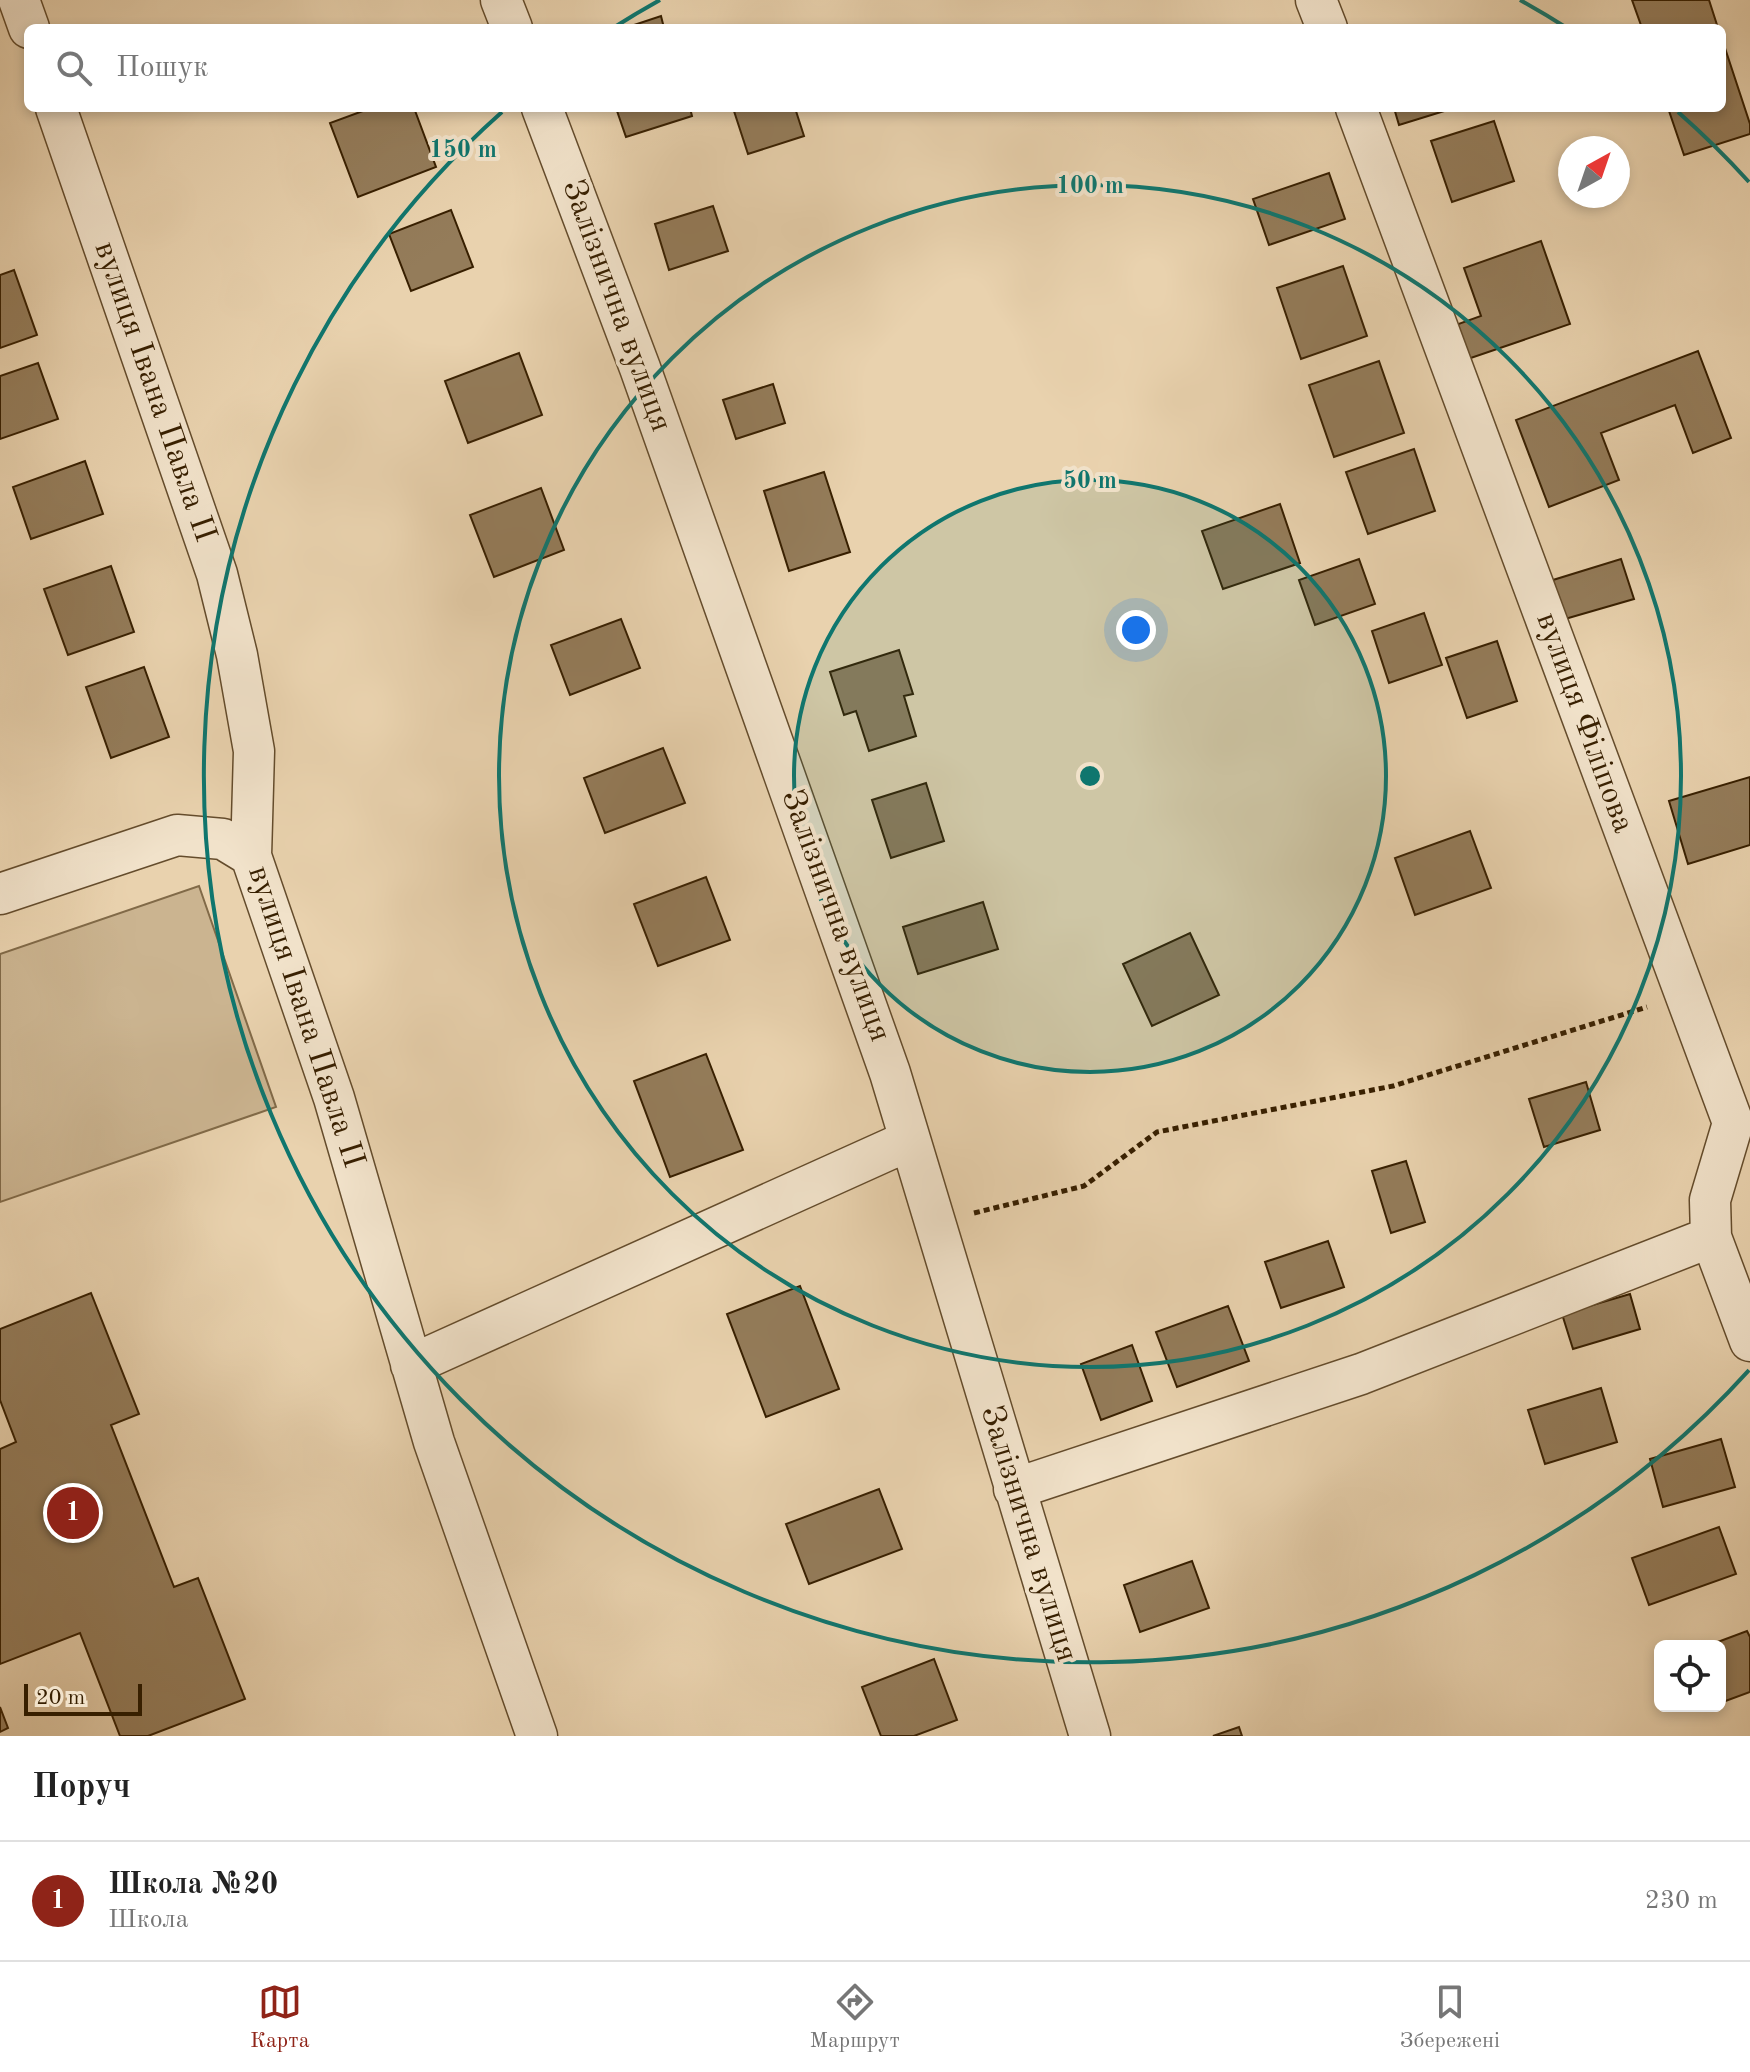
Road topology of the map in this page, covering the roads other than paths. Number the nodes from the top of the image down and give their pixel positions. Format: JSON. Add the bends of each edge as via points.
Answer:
{"nodes":[{"id":1,"x":19,"y":0,"type":"edge"},
{"id":2,"x":501,"y":0,"type":"edge"},
{"id":3,"x":1316,"y":0,"type":"edge"},
{"id":4,"x":28,"y":24,"type":"edge"},
{"id":5,"x":510,"y":24,"type":"edge"},
{"id":6,"x":1325,"y":24,"type":"edge"},
{"id":7,"x":57,"y":112,"type":"edge"},
{"id":8,"x":544,"y":112,"type":"edge"},
{"id":9,"x":1357,"y":112,"type":"edge"},
{"id":10,"x":251,"y":856,"type":"junction"},
{"id":11,"x":0,"y":894,"type":"edge"},
{"id":12,"x":1741,"y":1118,"type":"edge"},
{"id":13,"x":910,"y":1140,"type":"junction"},
{"id":14,"x":1711,"y":1237,"type":"junction"},
{"id":15,"x":1750,"y":1341,"type":"edge"},
{"id":16,"x":411,"y":1365,"type":"junction"},
{"id":17,"x":1014,"y":1489,"type":"junction"},
{"id":18,"x":537,"y":1736,"type":"edge"},
{"id":19,"x":1090,"y":1736,"type":"edge"}],
"edges":[{"from":1,"to":4,"type":"street"},
{"from":2,"to":5,"type":"street"},
{"from":3,"to":6,"type":"street"},
{"from":7,"to":10,"type":"street","name":"вулиця Івана Павла II","via":[[217,574],[254,751]]},
{"from":8,"to":13,"type":"street","name":"Залізнична вулиця","via":[[640,368]]},
{"from":9,"to":12,"type":"street","name":"вулиця Філіпова","via":[[1685,995]]},
{"from":10,"to":11,"type":"street","via":[[223,839],[177,835]]},
{"from":10,"to":16,"type":"street","name":"вулиця Івана Павла II","via":[[334,1098]]},
{"from":12,"to":14,"type":"street","name":"вулиця Філіпова","via":[[1733,1123],[1710,1200]]},
{"from":13,"to":16,"type":"street"},
{"from":13,"to":17,"type":"street","name":"Залізнична вулиця"},
{"from":14,"to":15,"type":"street","name":"вулиця Філіпова"},
{"from":14,"to":17,"type":"street","via":[[1361,1374]]},
{"from":16,"to":18,"type":"street","name":"вулиця Івана Павла II"},
{"from":17,"to":19,"type":"street","name":"Залізнична вулиця"}]}
